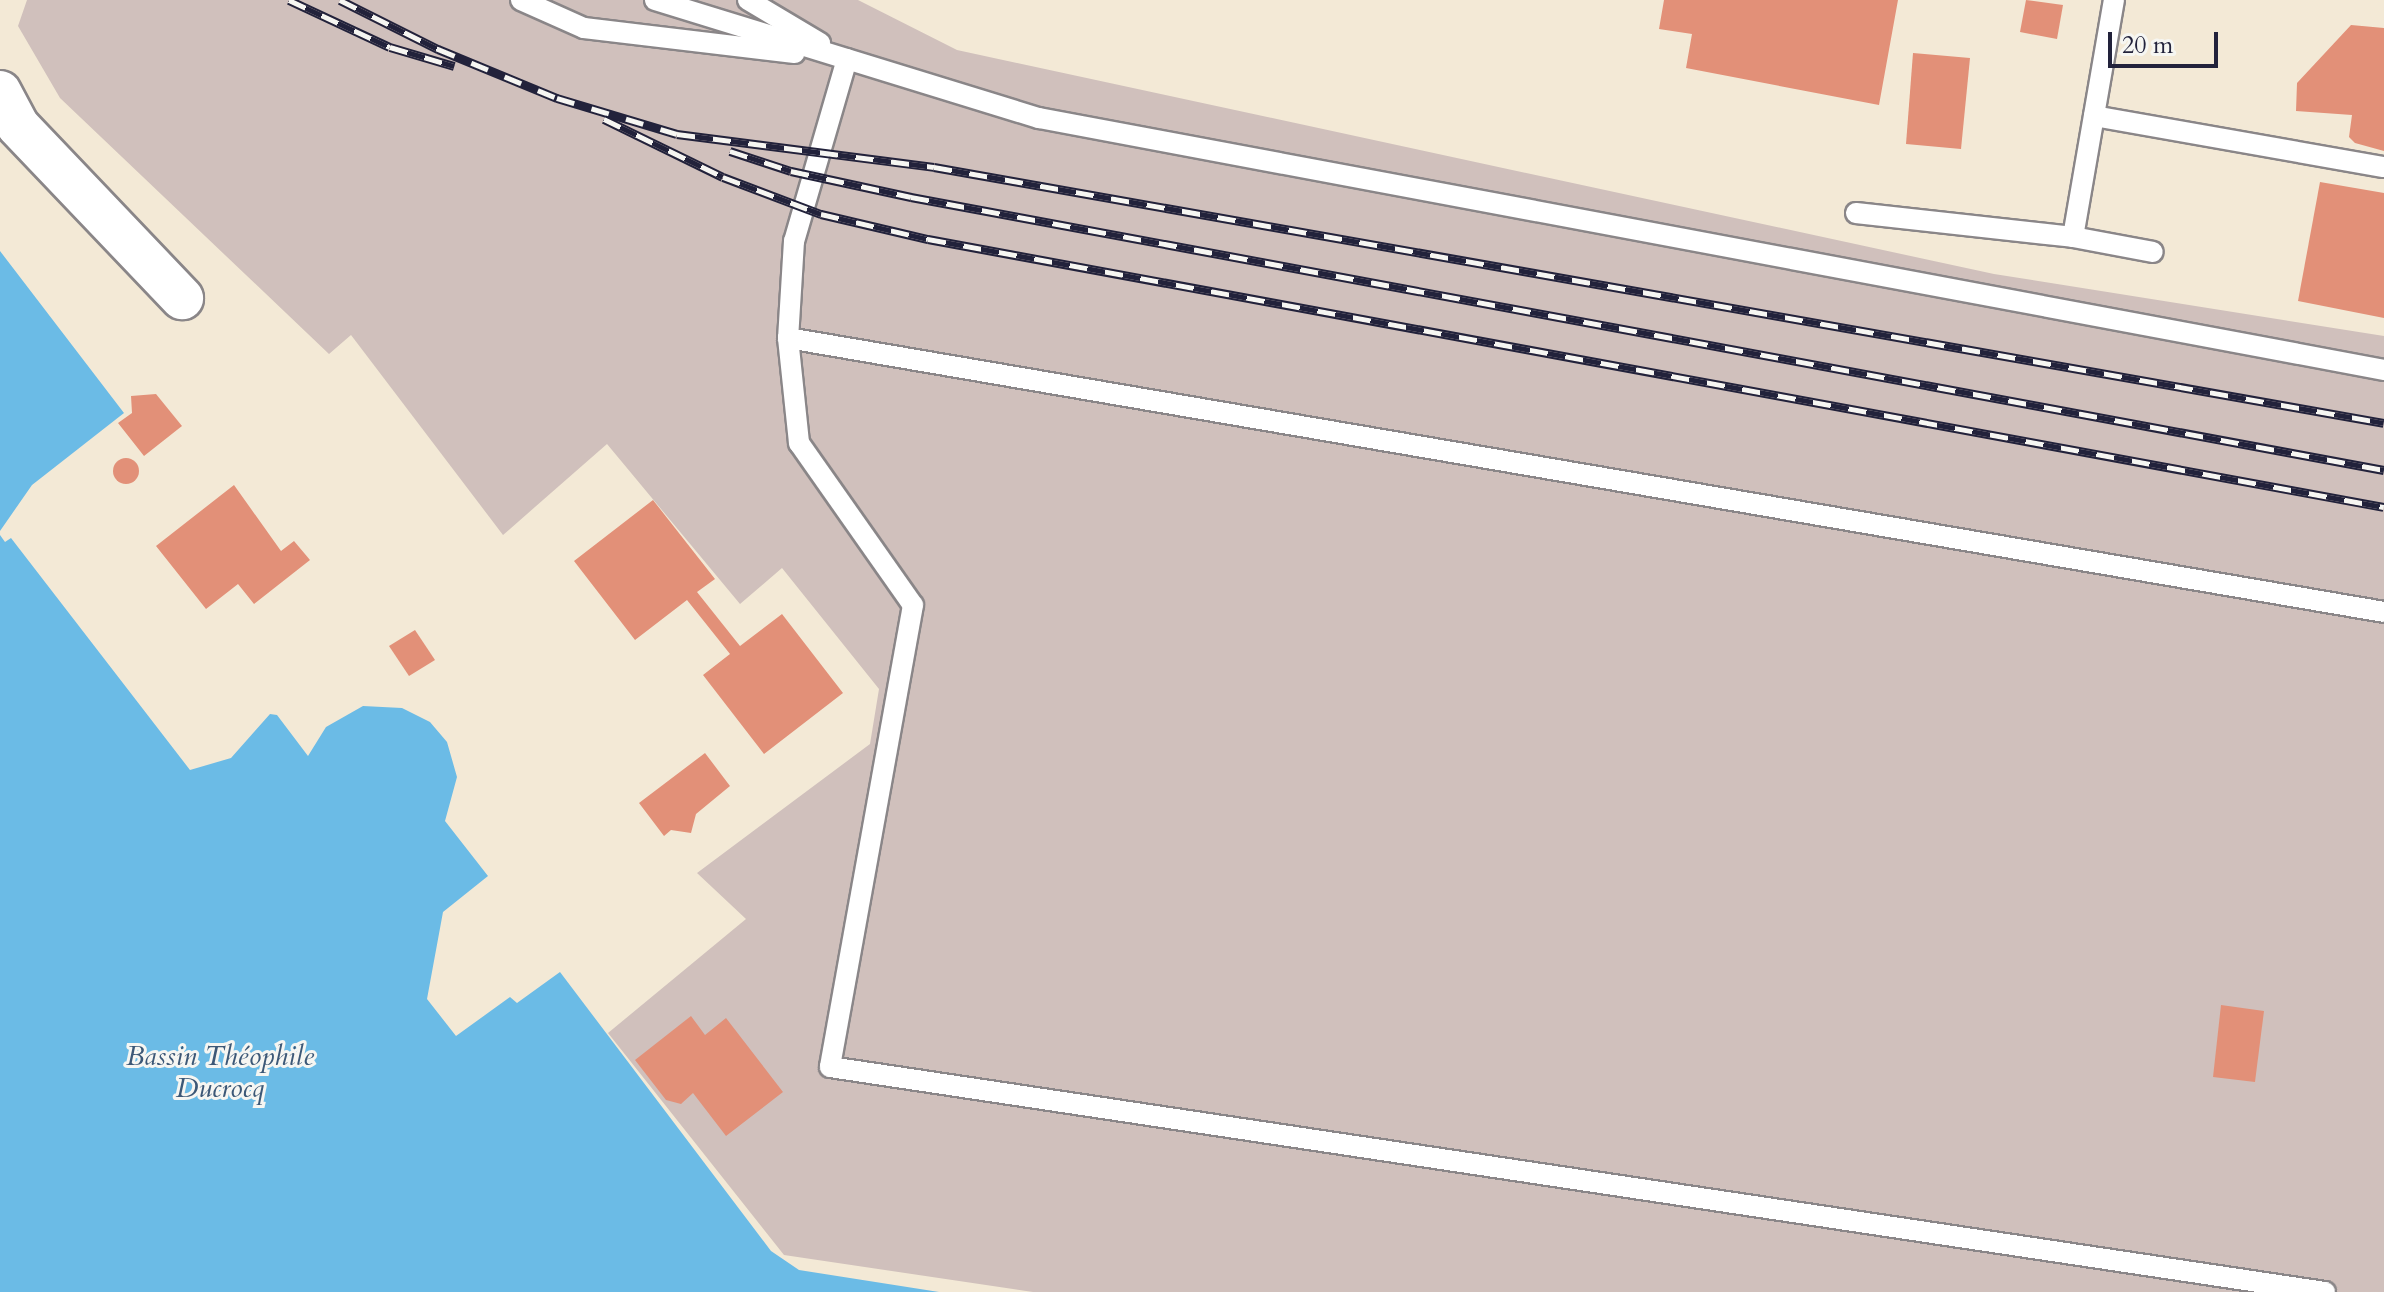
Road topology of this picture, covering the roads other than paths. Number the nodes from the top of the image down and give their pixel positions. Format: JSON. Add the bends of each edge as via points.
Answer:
{"nodes":[{"id":1,"x":521,"y":0,"type":"edge"},
{"id":2,"x":655,"y":0,"type":"edge"},
{"id":3,"x":748,"y":0,"type":"edge"},
{"id":4,"x":767,"y":0,"type":"edge"},
{"id":5,"x":2114,"y":0,"type":"edge"},
{"id":6,"x":847,"y":59,"type":"junction"},
{"id":7,"x":0,"y":92,"type":"edge"},
{"id":8,"x":2094,"y":116,"type":"junction"},
{"id":9,"x":2384,"y":167,"type":"edge"},
{"id":10,"x":1856,"y":213,"type":"dead end"},
{"id":11,"x":2073,"y":237,"type":"junction"},
{"id":12,"x":2153,"y":252,"type":"dead end"},
{"id":13,"x":182,"y":298,"type":"dead end"},
{"id":14,"x":788,"y":338,"type":"junction"},
{"id":15,"x":2384,"y":370,"type":"edge"},
{"id":16,"x":2384,"y":612,"type":"edge"},
{"id":17,"x":2325,"y":1292,"type":"edge"}],
"edges":[{"from":1,"to":6,"type":"lane","via":[[584,28]]},
{"from":2,"to":6,"type":"lane"},
{"from":3,"to":6,"type":"lane"},
{"from":4,"to":6,"type":"lane"},
{"from":5,"to":8,"type":"lane"},
{"from":6,"to":14,"type":"lane","via":[[794,241]]},
{"from":6,"to":15,"type":"lane","via":[[1039,118]]},
{"from":7,"to":13,"type":"street","via":[[18,126]]},
{"from":8,"to":9,"type":"lane"},
{"from":8,"to":11,"type":"lane"},
{"from":10,"to":11,"type":"lane"},
{"from":11,"to":12,"type":"lane"},
{"from":14,"to":16,"type":"lane"},
{"from":14,"to":17,"type":"lane","via":[[799,443],[913,605],[830,1067]]}]}
